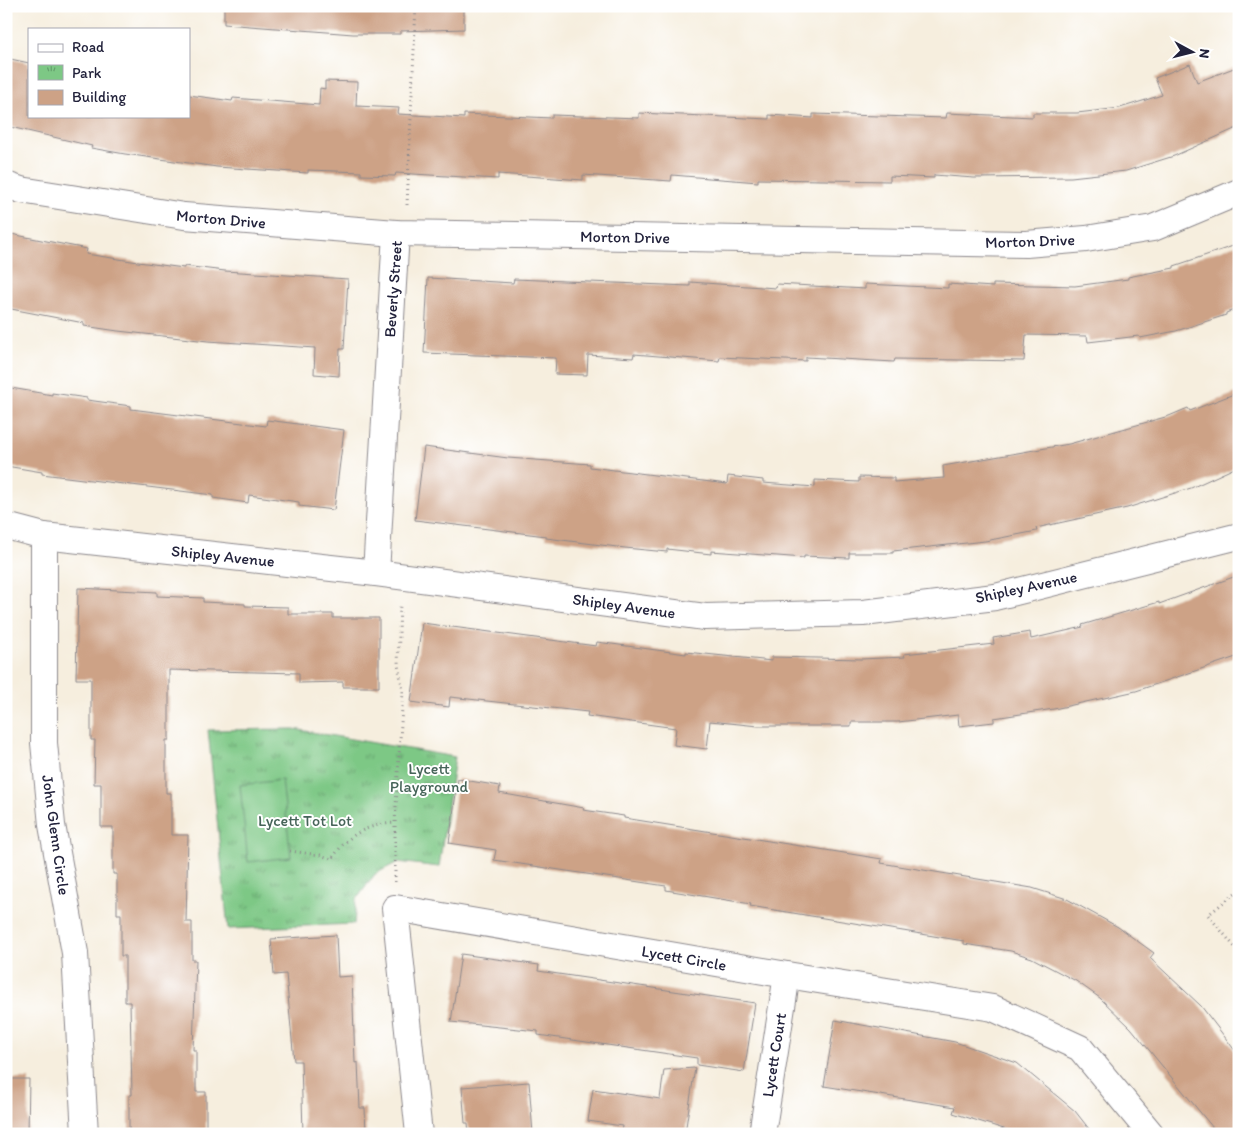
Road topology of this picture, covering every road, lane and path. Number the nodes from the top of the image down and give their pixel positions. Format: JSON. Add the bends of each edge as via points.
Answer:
{"nodes":[{"id":1,"x":416,"y":6,"type":"edge"},
{"id":2,"x":6,"y":185,"type":"edge"},
{"id":3,"x":1239,"y":192,"type":"edge"},
{"id":4,"x":396,"y":233,"type":"junction"},
{"id":5,"x":6,"y":526,"type":"edge"},
{"id":6,"x":44,"y":536,"type":"junction"},
{"id":7,"x":1239,"y":536,"type":"edge"},
{"id":8,"x":376,"y":573,"type":"junction"},
{"id":9,"x":402,"y":576,"type":"junction"},
{"id":10,"x":395,"y":823,"type":"junction"},
{"id":11,"x":290,"y":851,"type":"dead end"},
{"id":12,"x":1239,"y":890,"type":"edge"},
{"id":13,"x":395,"y":908,"type":"junction"},
{"id":14,"x":1239,"y":952,"type":"edge"},
{"id":15,"x":787,"y":976,"type":"junction"},
{"id":16,"x":85,"y":1134,"type":"edge"},
{"id":17,"x":419,"y":1134,"type":"edge"},
{"id":18,"x":762,"y":1134,"type":"edge"},
{"id":19,"x":1151,"y":1134,"type":"edge"}],
"edges":[{"from":1,"to":4,"type":"path","name":"Beverly Street","via":[[407,209]]},
{"from":2,"to":4,"type":"street","name":"Morton Drive","via":[[184,216]]},
{"from":3,"to":4,"type":"street","name":"Morton Drive","via":[[1153,228],[1086,239],[1026,244]]},
{"from":4,"to":8,"type":"street","name":"Beverly Street"},
{"from":5,"to":6,"type":"street","name":"Shipley Avenue"},
{"from":6,"to":8,"type":"street","name":"Shipley Avenue"},
{"from":6,"to":16,"type":"street","name":"John Glenn Circle","via":[[44,744],[52,825],[75,953]]},
{"from":7,"to":9,"type":"street","name":"Shipley Avenue","via":[[995,596],[863,613],[705,616]]},
{"from":8,"to":9,"type":"street","name":"Shipley Avenue"},
{"from":9,"to":10,"type":"path","via":[[398,665],[403,691]]},
{"from":10,"to":11,"type":"path","via":[[363,829],[351,836],[332,859]]},
{"from":10,"to":13,"type":"path"},
{"from":12,"to":14,"type":"path","via":[[1208,916]]},
{"from":13,"to":15,"type":"street","name":"Lycett Circle"},
{"from":13,"to":17,"type":"street"},
{"from":15,"to":18,"type":"street","name":"Lycett Court"},
{"from":15,"to":19,"type":"street","name":"Lycett Circle","via":[[993,1008],[1080,1048]]}]}
